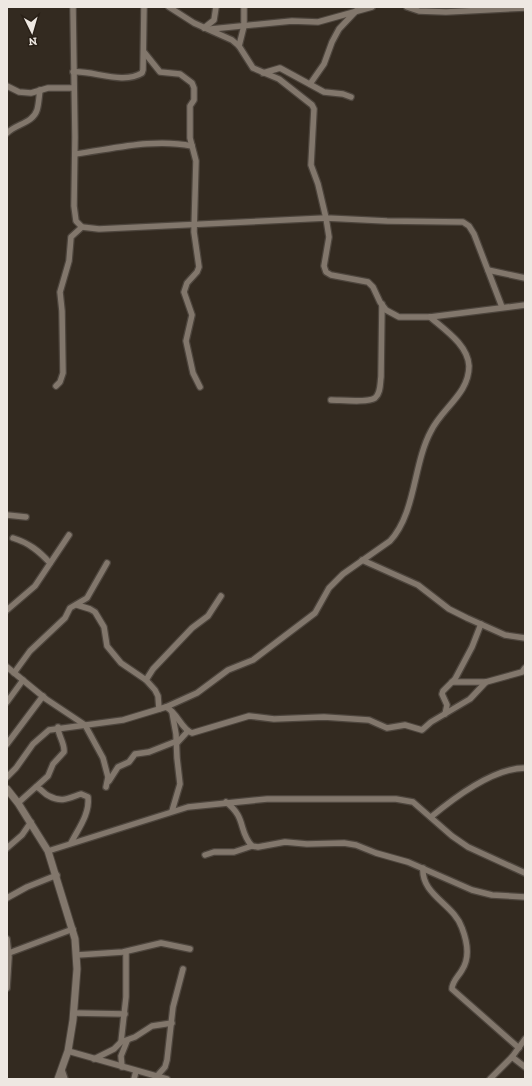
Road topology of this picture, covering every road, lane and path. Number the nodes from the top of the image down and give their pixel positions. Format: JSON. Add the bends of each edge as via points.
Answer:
{"nodes":[{"id":1,"x":73,"y":7,"type":"edge"},
{"id":2,"x":144,"y":7,"type":"edge"},
{"id":3,"x":169,"y":7,"type":"edge"},
{"id":4,"x":216,"y":7,"type":"edge"},
{"id":5,"x":244,"y":7,"type":"edge"},
{"id":6,"x":372,"y":7,"type":"edge"},
{"id":7,"x":407,"y":7,"type":"edge"},
{"id":8,"x":525,"y":8,"type":"edge"},
{"id":9,"x":357,"y":10,"type":"junction"},
{"id":10,"x":244,"y":26,"type":"junction"},
{"id":11,"x":206,"y":29,"type":"junction"},
{"id":12,"x":239,"y":46,"type":"junction"},
{"id":13,"x":144,"y":52,"type":"junction"},
{"id":14,"x":73,"y":72,"type":"junction"},
{"id":15,"x":263,"y":73,"type":"junction"},
{"id":16,"x":310,"y":84,"type":"junction"},
{"id":17,"x":7,"y":86,"type":"edge"},
{"id":18,"x":74,"y":88,"type":"junction"},
{"id":19,"x":40,"y":90,"type":"junction"},
{"id":20,"x":351,"y":97,"type":"dead end"},
{"id":21,"x":7,"y":133,"type":"edge"},
{"id":22,"x":192,"y":146,"type":"junction"},
{"id":23,"x":75,"y":154,"type":"junction"},
{"id":24,"x":326,"y":218,"type":"junction"},
{"id":25,"x":194,"y":225,"type":"junction"},
{"id":26,"x":82,"y":227,"type":"junction"},
{"id":27,"x":488,"y":270,"type":"junction"},
{"id":28,"x":525,"y":278,"type":"edge"},
{"id":29,"x":382,"y":304,"type":"junction"},
{"id":30,"x":525,"y":305,"type":"edge"},
{"id":31,"x":502,"y":308,"type":"junction"},
{"id":32,"x":430,"y":317,"type":"junction"},
{"id":33,"x":56,"y":386,"type":"dead end"},
{"id":34,"x":200,"y":387,"type":"dead end"},
{"id":35,"x":331,"y":400,"type":"dead end"},
{"id":36,"x":7,"y":515,"type":"edge"},
{"id":37,"x":26,"y":517,"type":"dead end"},
{"id":38,"x":69,"y":535,"type":"dead end"},
{"id":39,"x":13,"y":538,"type":"dead end"},
{"id":40,"x":362,"y":560,"type":"junction"},
{"id":41,"x":50,"y":562,"type":"junction"},
{"id":42,"x":107,"y":563,"type":"dead end"},
{"id":43,"x":222,"y":596,"type":"dead end"},
{"id":44,"x":77,"y":605,"type":"junction"},
{"id":45,"x":7,"y":610,"type":"edge"},
{"id":46,"x":481,"y":624,"type":"junction"},
{"id":47,"x":525,"y":638,"type":"edge"},
{"id":48,"x":7,"y":667,"type":"edge"},
{"id":49,"x":525,"y":668,"type":"edge"},
{"id":50,"x":14,"y":673,"type":"junction"},
{"id":51,"x":23,"y":680,"type":"junction"},
{"id":52,"x":146,"y":680,"type":"junction"},
{"id":53,"x":452,"y":682,"type":"junction"},
{"id":54,"x":486,"y":682,"type":"junction"},
{"id":55,"x":43,"y":696,"type":"junction"},
{"id":56,"x":7,"y":702,"type":"edge"},
{"id":57,"x":159,"y":709,"type":"junction"},
{"id":58,"x":169,"y":709,"type":"junction"},
{"id":59,"x":444,"y":714,"type":"junction"},
{"id":60,"x":85,"y":725,"type":"junction"},
{"id":61,"x":58,"y":727,"type":"junction"},
{"id":62,"x":188,"y":731,"type":"junction"},
{"id":63,"x":177,"y":742,"type":"junction"},
{"id":64,"x":7,"y":744,"type":"edge"},
{"id":65,"x":525,"y":768,"type":"edge"},
{"id":66,"x":7,"y":777,"type":"edge"},
{"id":67,"x":36,"y":787,"type":"junction"},
{"id":68,"x":8,"y":792,"type":"edge"},
{"id":69,"x":226,"y":802,"type":"junction"},
{"id":70,"x":18,"y":803,"type":"junction"},
{"id":71,"x":172,"y":811,"type":"junction"},
{"id":72,"x":432,"y":816,"type":"junction"},
{"id":73,"x":31,"y":822,"type":"junction"},
{"id":74,"x":71,"y":843,"type":"junction"},
{"id":75,"x":252,"y":846,"type":"junction"},
{"id":76,"x":7,"y":848,"type":"edge"},
{"id":77,"x":48,"y":851,"type":"junction"},
{"id":78,"x":205,"y":854,"type":"dead end"},
{"id":79,"x":423,"y":868,"type":"junction"},
{"id":80,"x":525,"y":873,"type":"edge"},
{"id":81,"x":57,"y":875,"type":"junction"},
{"id":82,"x":525,"y":897,"type":"edge"},
{"id":83,"x":7,"y":898,"type":"edge"},
{"id":84,"x":73,"y":929,"type":"junction"},
{"id":85,"x":7,"y":939,"type":"edge"},
{"id":86,"x":190,"y":949,"type":"dead end"},
{"id":87,"x":126,"y":952,"type":"junction"},
{"id":88,"x":9,"y":953,"type":"junction"},
{"id":89,"x":77,"y":955,"type":"junction"},
{"id":90,"x":183,"y":969,"type":"dead end"},
{"id":91,"x":7,"y":988,"type":"edge"},
{"id":92,"x":74,"y":1013,"type":"junction"},
{"id":93,"x":125,"y":1014,"type":"junction"},
{"id":94,"x":172,"y":1023,"type":"junction"},
{"id":95,"x":525,"y":1039,"type":"edge"},
{"id":96,"x":124,"y":1042,"type":"junction"},
{"id":97,"x":519,"y":1048,"type":"junction"},
{"id":98,"x":68,"y":1051,"type":"junction"},
{"id":99,"x":512,"y":1057,"type":"junction"},
{"id":100,"x":94,"y":1059,"type":"junction"},
{"id":101,"x":122,"y":1067,"type":"junction"},
{"id":102,"x":525,"y":1067,"type":"edge"},
{"id":103,"x":62,"y":1070,"type":"junction"},
{"id":104,"x":136,"y":1071,"type":"junction"},
{"id":105,"x":157,"y":1076,"type":"junction"},
{"id":106,"x":58,"y":1079,"type":"edge"},
{"id":107,"x":65,"y":1079,"type":"edge"},
{"id":108,"x":134,"y":1079,"type":"edge"},
{"id":109,"x":167,"y":1079,"type":"edge"},
{"id":110,"x":490,"y":1079,"type":"edge"}],
"edges":[{"from":1,"to":14,"type":"street"},
{"from":2,"to":13,"type":"street"},
{"from":3,"to":11,"type":"street"},
{"from":4,"to":11,"type":"street","via":[[214,20]]},
{"from":5,"to":10,"type":"street"},
{"from":6,"to":9,"type":"street"},
{"from":7,"to":8,"type":"street","via":[[446,12]]},
{"from":9,"to":10,"type":"street","via":[[318,22],[292,21]]},
{"from":9,"to":16,"type":"street","via":[[339,29],[324,64]]},
{"from":10,"to":11,"type":"street"},
{"from":10,"to":12,"type":"street"},
{"from":11,"to":12,"type":"street","via":[[228,38]]},
{"from":12,"to":15,"type":"street","via":[[253,68]]},
{"from":13,"to":14,"type":"street","via":[[143,70],[139,75],[107,76]]},
{"from":13,"to":22,"type":"street","via":[[160,72],[180,74],[192,83],[195,97],[190,106]]},
{"from":14,"to":18,"type":"street"},
{"from":15,"to":16,"type":"street","via":[[280,68]]},
{"from":15,"to":24,"type":"street","via":[[285,83],[314,109],[310,165],[318,184]]},
{"from":16,"to":20,"type":"street","via":[[324,92]]},
{"from":17,"to":19,"type":"street","via":[[24,93]]},
{"from":18,"to":19,"type":"street"},
{"from":18,"to":23,"type":"street"},
{"from":19,"to":21,"type":"street","via":[[38,108],[34,116]]},
{"from":22,"to":23,"type":"street","via":[[142,144]]},
{"from":22,"to":25,"type":"street","via":[[196,161]]},
{"from":23,"to":26,"type":"street","via":[[74,216]]},
{"from":24,"to":25,"type":"street"},
{"from":24,"to":27,"type":"street","via":[[387,222],[463,222],[474,234]]},
{"from":24,"to":29,"type":"street","via":[[330,237],[324,266],[326,272],[368,282]]},
{"from":25,"to":26,"type":"street","via":[[99,229]]},
{"from":25,"to":34,"type":"street","via":[[199,267],[185,287],[185,296],[192,315],[186,341],[193,373]]},
{"from":26,"to":33,"type":"street","via":[[71,237],[60,292],[63,373]]},
{"from":27,"to":28,"type":"street"},
{"from":27,"to":31,"type":"street"},
{"from":29,"to":32,"type":"street","via":[[392,314],[399,316]]},
{"from":29,"to":35,"type":"street","via":[[380,382],[376,397],[359,401]]},
{"from":30,"to":31,"type":"street"},
{"from":31,"to":32,"type":"street"},
{"from":32,"to":40,"type":"street","via":[[462,348],[469,365],[468,378],[461,392],[431,430],[400,528],[390,541]]},
{"from":36,"to":37,"type":"street"},
{"from":38,"to":41,"type":"street"},
{"from":39,"to":41,"type":"street","via":[[27,542]]},
{"from":40,"to":46,"type":"street","via":[[412,582],[449,609]]},
{"from":40,"to":58,"type":"street","via":[[333,583],[315,613],[294,630],[253,660],[228,670],[197,693]]},
{"from":41,"to":45,"type":"street","via":[[35,586]]},
{"from":42,"to":44,"type":"street","via":[[87,598]]},
{"from":43,"to":52,"type":"street","via":[[208,616],[192,628],[153,669]]},
{"from":44,"to":50,"type":"street","via":[[68,610],[65,618],[38,643]]},
{"from":44,"to":52,"type":"street","via":[[95,612],[104,627],[108,646],[118,660]]},
{"from":46,"to":47,"type":"street","via":[[504,635]]},
{"from":46,"to":53,"type":"street","via":[[472,647]]},
{"from":48,"to":50,"type":"street"},
{"from":49,"to":54,"type":"street","via":[[522,672]]},
{"from":50,"to":51,"type":"street"},
{"from":51,"to":55,"type":"street"},
{"from":51,"to":56,"type":"street"},
{"from":52,"to":57,"type":"street","via":[[158,696]]},
{"from":53,"to":54,"type":"street"},
{"from":53,"to":59,"type":"street","via":[[442,692],[448,705]]},
{"from":54,"to":59,"type":"street","via":[[470,699]]},
{"from":55,"to":60,"type":"street"},
{"from":55,"to":64,"type":"street"},
{"from":57,"to":58,"type":"street"},
{"from":57,"to":60,"type":"street","via":[[134,718]]},
{"from":58,"to":62,"type":"street"},
{"from":58,"to":63,"type":"street"},
{"from":59,"to":62,"type":"street","via":[[422,730],[405,725],[387,728],[369,720],[324,717],[274,719],[249,716],[196,732]]},
{"from":60,"to":61,"type":"street"},
{"from":60,"to":63,"type":"street","via":[[104,758],[107,784],[118,767],[129,762],[135,754]]},
{"from":61,"to":66,"type":"street","via":[[49,730],[33,744]]},
{"from":61,"to":67,"type":"street","via":[[64,752],[53,764],[48,776]]},
{"from":62,"to":63,"type":"street"},
{"from":63,"to":71,"type":"street","via":[[180,784]]},
{"from":65,"to":72,"type":"street","via":[[504,771],[461,794]]},
{"from":67,"to":70,"type":"street"},
{"from":67,"to":74,"type":"street","via":[[58,799],[69,800],[81,794],[88,797],[84,819]]},
{"from":68,"to":70,"type":"street"},
{"from":69,"to":71,"type":"street"},
{"from":69,"to":72,"type":"street","via":[[295,798],[396,799],[414,802]]},
{"from":69,"to":75,"type":"street","via":[[238,814]]},
{"from":70,"to":73,"type":"street"},
{"from":71,"to":74,"type":"street"},
{"from":72,"to":80,"type":"street","via":[[452,836],[468,847]]},
{"from":73,"to":76,"type":"street","via":[[22,835]]},
{"from":73,"to":77,"type":"street"},
{"from":74,"to":77,"type":"street"},
{"from":75,"to":78,"type":"street","via":[[229,853]]},
{"from":75,"to":79,"type":"street","via":[[279,842],[344,843],[364,847]]},
{"from":77,"to":81,"type":"street"},
{"from":79,"to":82,"type":"street","via":[[472,890],[499,896]]},
{"from":79,"to":97,"type":"street","via":[[427,887],[456,917],[465,940],[467,958],[452,988]]},
{"from":81,"to":83,"type":"street"},
{"from":81,"to":84,"type":"street"},
{"from":84,"to":88,"type":"street"},
{"from":84,"to":89,"type":"street"},
{"from":85,"to":88,"type":"street"},
{"from":86,"to":87,"type":"street","via":[[161,943]]},
{"from":87,"to":89,"type":"street"},
{"from":87,"to":93,"type":"street"},
{"from":88,"to":91,"type":"street"},
{"from":89,"to":92,"type":"street"},
{"from":90,"to":94,"type":"street","via":[[173,1007]]},
{"from":92,"to":93,"type":"street"},
{"from":92,"to":98,"type":"street"},
{"from":93,"to":96,"type":"street"},
{"from":94,"to":96,"type":"street","via":[[152,1026]]},
{"from":94,"to":105,"type":"street","via":[[165,1068]]},
{"from":95,"to":97,"type":"street"},
{"from":96,"to":100,"type":"street"},
{"from":96,"to":101,"type":"street"},
{"from":97,"to":99,"type":"street"},
{"from":98,"to":100,"type":"street"},
{"from":98,"to":103,"type":"street"},
{"from":99,"to":102,"type":"street"},
{"from":99,"to":110,"type":"street"},
{"from":100,"to":101,"type":"street"},
{"from":101,"to":104,"type":"street"},
{"from":103,"to":106,"type":"street"},
{"from":103,"to":107,"type":"street"},
{"from":104,"to":105,"type":"street"},
{"from":104,"to":108,"type":"street"},
{"from":105,"to":109,"type":"street"}]}
